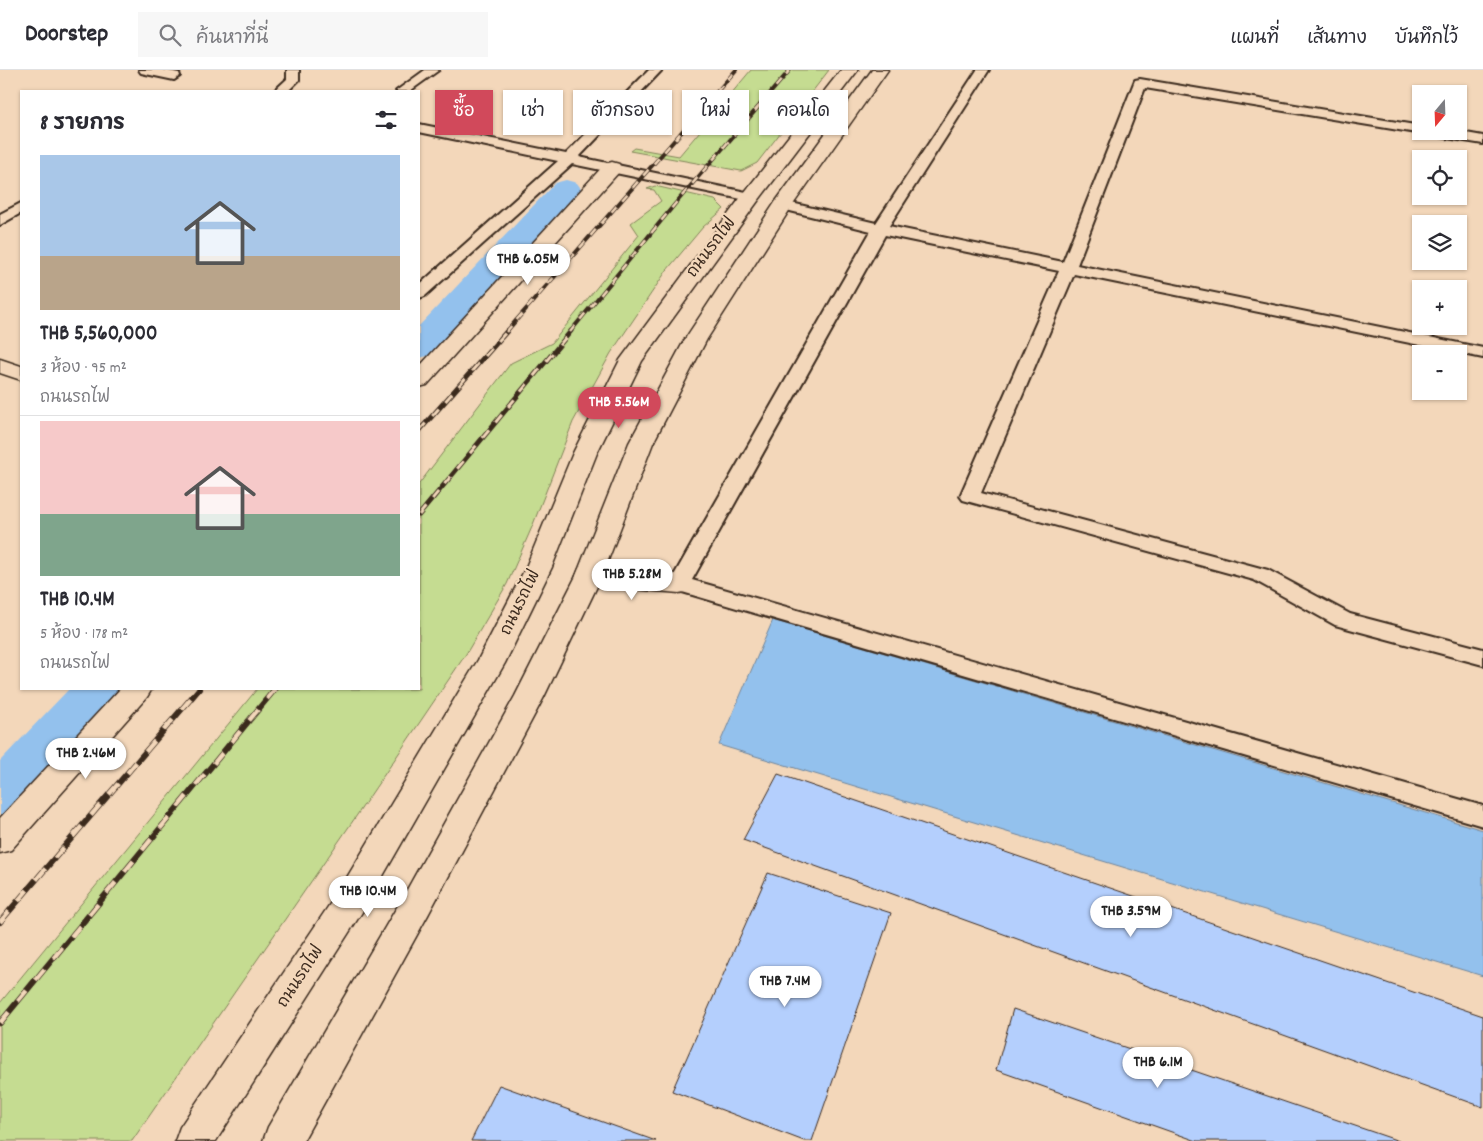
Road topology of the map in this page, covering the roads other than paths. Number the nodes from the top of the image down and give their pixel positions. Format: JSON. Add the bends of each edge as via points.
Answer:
{"nodes":[{"id":1,"x":145,"y":70,"type":"edge"},
{"id":2,"x":293,"y":70,"type":"edge"},
{"id":3,"x":433,"y":70,"type":"edge"},
{"id":4,"x":656,"y":70,"type":"edge"},
{"id":5,"x":850,"y":70,"type":"edge"},
{"id":6,"x":880,"y":70,"type":"edge"},
{"id":7,"x":983,"y":70,"type":"edge"},
{"id":8,"x":179,"y":73,"type":"edge"},
{"id":9,"x":168,"y":90,"type":"edge"},
{"id":10,"x":281,"y":90,"type":"edge"},
{"id":11,"x":403,"y":90,"type":"edge"},
{"id":12,"x":420,"y":128,"type":"edge"},
{"id":13,"x":1412,"y":128,"type":"edge"},
{"id":14,"x":1468,"y":138,"type":"edge"},
{"id":15,"x":1483,"y":140,"type":"edge"},
{"id":16,"x":569,"y":159,"type":"junction"},
{"id":17,"x":612,"y":168,"type":"junction"},
{"id":18,"x":750,"y":197,"type":"junction"},
{"id":19,"x":782,"y":204,"type":"junction"},
{"id":20,"x":20,"y":208,"type":"edge"},
{"id":21,"x":0,"y":219,"type":"edge"},
{"id":22,"x":20,"y":225,"type":"edge"},
{"id":23,"x":880,"y":229,"type":"junction"},
{"id":24,"x":1068,"y":268,"type":"junction"},
{"id":25,"x":420,"y":292,"type":"edge"},
{"id":26,"x":1483,"y":353,"type":"edge"},
{"id":27,"x":0,"y":366,"type":"edge"},
{"id":28,"x":20,"y":372,"type":"edge"},
{"id":29,"x":420,"y":379,"type":"edge"},
{"id":30,"x":589,"y":576,"type":"junction"},
{"id":31,"x":679,"y":584,"type":"junction"},
{"id":32,"x":1483,"y":657,"type":"edge"},
{"id":33,"x":136,"y":690,"type":"edge"},
{"id":34,"x":1483,"y":816,"type":"edge"},
{"id":35,"x":0,"y":840,"type":"edge"},
{"id":36,"x":194,"y":1141,"type":"edge"},
{"id":37,"x":282,"y":1141,"type":"edge"}],
"edges":[{"from":1,"to":8,"type":"lane"},
{"from":2,"to":10,"type":"lane","via":[[293,80]]},
{"from":3,"to":11,"type":"lane"},
{"from":4,"to":16,"type":"lane"},
{"from":5,"to":18,"type":"main road","name":"ถนนรถไฟ"},
{"from":6,"to":19,"type":"main road","name":"ถนนรถไฟ"},
{"from":7,"to":23,"type":"lane"},
{"from":8,"to":9,"type":"lane","via":[[169,82]]},
{"from":12,"to":16,"type":"lane"},
{"from":13,"to":24,"type":"lane","via":[[1140,83]]},
{"from":14,"to":15,"type":"lane"},
{"from":16,"to":17,"type":"lane"},
{"from":16,"to":25,"type":"lane"},
{"from":17,"to":18,"type":"lane"},
{"from":17,"to":29,"type":"main road"},
{"from":18,"to":36,"type":"main road","name":"ถนนรถไฟ","via":[[631,360],[586,453],[539,567],[492,663],[352,899]]},
{"from":19,"to":23,"type":"lane"},
{"from":19,"to":30,"type":"main road","name":"ถนนรถไฟ","via":[[696,339],[640,443]]},
{"from":20,"to":21,"type":"lane"},
{"from":21,"to":22,"type":"lane"},
{"from":23,"to":24,"type":"lane"},
{"from":23,"to":31,"type":"lane"},
{"from":24,"to":26,"type":"lane"},
{"from":24,"to":32,"type":"lane","via":[[970,496],[1261,574],[1342,620]]},
{"from":27,"to":28,"type":"main road"},
{"from":30,"to":31,"type":"main road"},
{"from":30,"to":37,"type":"main road","name":"ถนนรถไฟ","via":[[529,697]]},
{"from":31,"to":34,"type":"lane"},
{"from":33,"to":35,"type":"main road"}]}
